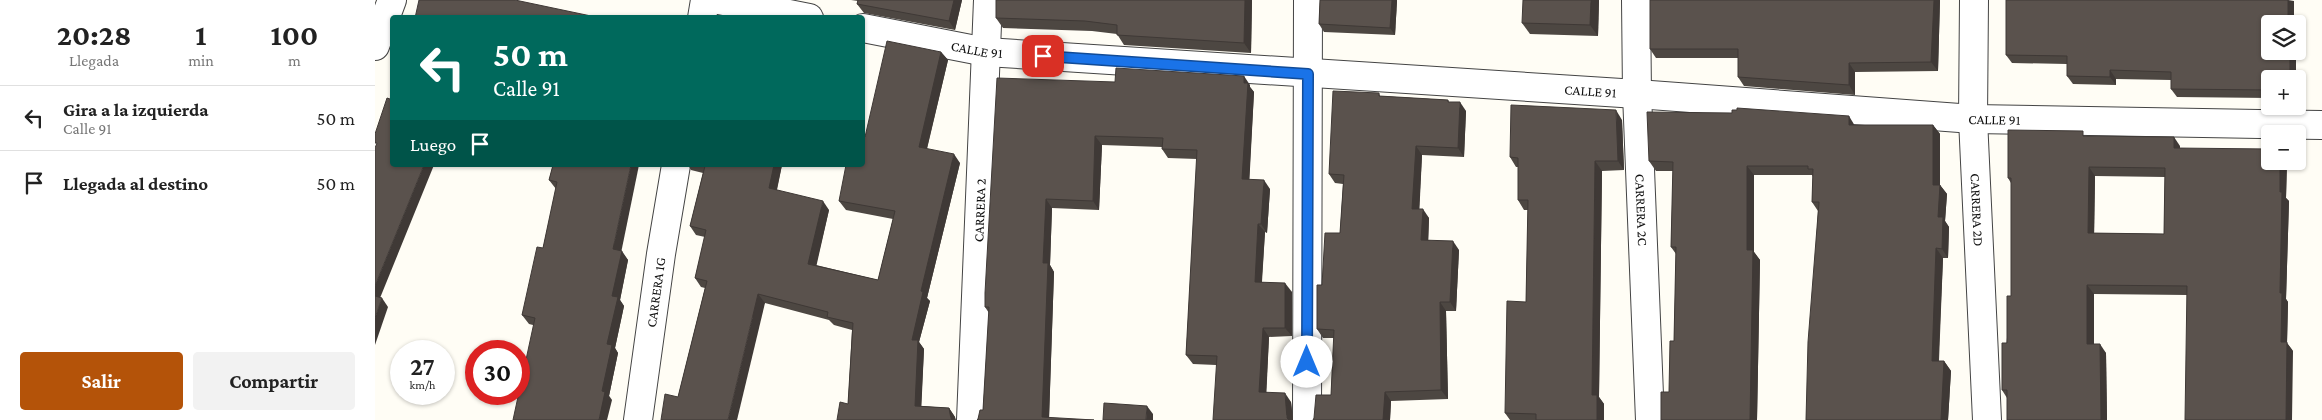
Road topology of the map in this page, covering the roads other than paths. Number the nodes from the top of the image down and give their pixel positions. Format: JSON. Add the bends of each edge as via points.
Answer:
{"nodes":[{"id":1,"x":392,"y":0,"type":"edge"},
{"id":2,"x":705,"y":0,"type":"edge"},
{"id":3,"x":719,"y":0,"type":"edge"},
{"id":4,"x":988,"y":0,"type":"edge"},
{"id":5,"x":1308,"y":0,"type":"edge"},
{"id":6,"x":1636,"y":0,"type":"edge"},
{"id":7,"x":1974,"y":0,"type":"edge"},
{"id":8,"x":702,"y":15,"type":"edge"},
{"id":9,"x":794,"y":15,"type":"edge"},
{"id":10,"x":865,"y":28,"type":"edge"},
{"id":11,"x":375,"y":46,"type":"edge"},
{"id":12,"x":986,"y":52,"type":"junction"},
{"id":13,"x":1308,"y":74,"type":"junction"},
{"id":14,"x":1637,"y":94,"type":"junction"},
{"id":15,"x":1973,"y":119,"type":"junction"},
{"id":16,"x":2322,"y":125,"type":"edge"},
{"id":17,"x":676,"y":167,"type":"edge"},
{"id":18,"x":638,"y":420,"type":"edge"},
{"id":19,"x":971,"y":420,"type":"edge"},
{"id":20,"x":1307,"y":420,"type":"edge"},
{"id":21,"x":1650,"y":420,"type":"edge"},
{"id":22,"x":1987,"y":420,"type":"edge"}],
"edges":[{"from":1,"to":11,"type":"street"},
{"from":2,"to":8,"type":"street"},
{"from":3,"to":9,"type":"street"},
{"from":4,"to":12,"type":"street","name":"CARRERA 2"},
{"from":5,"to":13,"type":"street"},
{"from":6,"to":14,"type":"street","name":"CARRERA 2C"},
{"from":7,"to":15,"type":"street","name":"CARRERA 2D"},
{"from":10,"to":12,"type":"street","name":"CALLE 91"},
{"from":12,"to":13,"type":"street","name":"CALLE 91"},
{"from":12,"to":19,"type":"street","name":"CARRERA 2"},
{"from":13,"to":14,"type":"street","name":"CALLE 91"},
{"from":13,"to":20,"type":"street"},
{"from":14,"to":15,"type":"street","name":"CALLE 91"},
{"from":14,"to":21,"type":"street","name":"CARRERA 2C"},
{"from":15,"to":16,"type":"street","name":"CALLE 91"},
{"from":15,"to":22,"type":"street","name":"CARRERA 2D"},
{"from":17,"to":18,"type":"street","name":"CARRERA 1G"}]}
